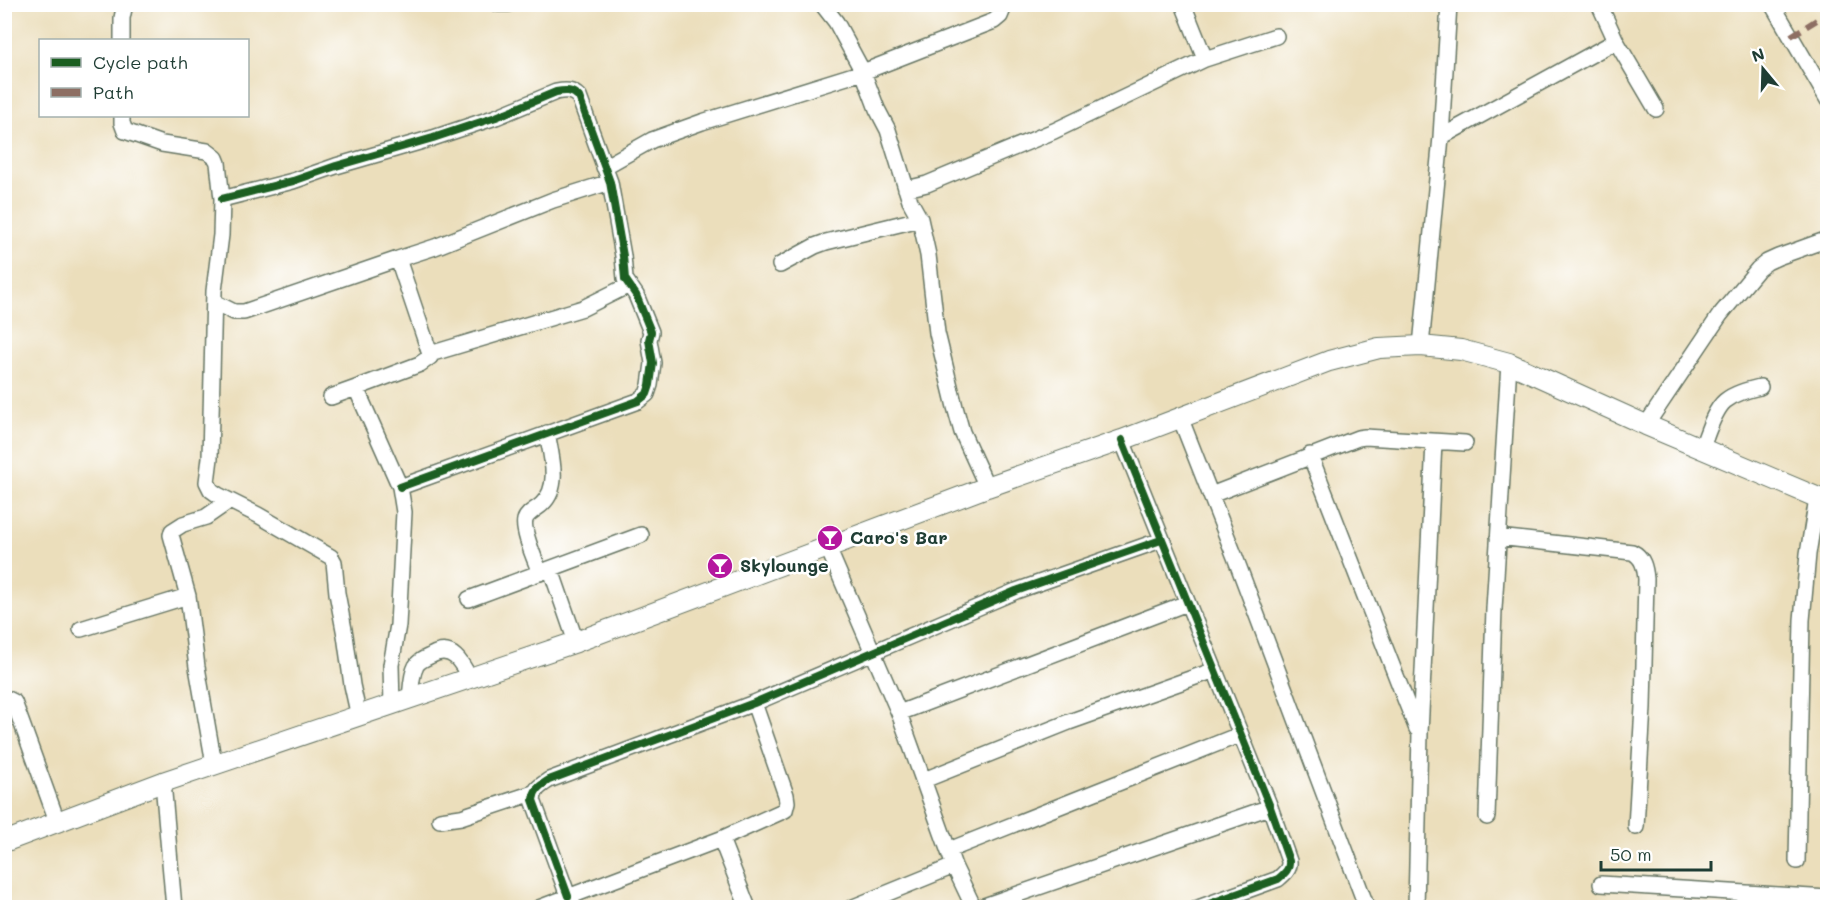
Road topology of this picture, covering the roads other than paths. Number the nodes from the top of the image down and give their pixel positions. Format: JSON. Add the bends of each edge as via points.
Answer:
{"nodes":[{"id":1,"x":125,"y":4,"type":"edge"},
{"id":2,"x":498,"y":4,"type":"edge"},
{"id":3,"x":509,"y":4,"type":"edge"},
{"id":4,"x":822,"y":4,"type":"edge"},
{"id":5,"x":1005,"y":4,"type":"edge"},
{"id":6,"x":1183,"y":4,"type":"edge"},
{"id":7,"x":1449,"y":4,"type":"edge"},
{"id":8,"x":1599,"y":4,"type":"edge"},
{"id":9,"x":1772,"y":4,"type":"edge"},
{"id":10,"x":1276,"y":36,"type":"dead end"},
{"id":11,"x":122,"y":39,"type":"edge"},
{"id":12,"x":1616,"y":41,"type":"junction"},
{"id":13,"x":1205,"y":60,"type":"junction"},
{"id":14,"x":863,"y":72,"type":"junction"},
{"id":15,"x":1827,"y":100,"type":"edge"},
{"id":16,"x":1656,"y":109,"type":"dead end"},
{"id":17,"x":122,"y":117,"type":"edge"},
{"id":18,"x":1441,"y":137,"type":"junction"},
{"id":19,"x":607,"y":175,"type":"junction"},
{"id":20,"x":906,"y":189,"type":"junction"},
{"id":21,"x":222,"y":199,"type":"junction"},
{"id":22,"x":920,"y":219,"type":"junction"},
{"id":23,"x":1827,"y":239,"type":"edge"},
{"id":24,"x":398,"y":259,"type":"junction"},
{"id":25,"x":780,"y":265,"type":"dead end"},
{"id":26,"x":629,"y":285,"type":"junction"},
{"id":27,"x":214,"y":302,"type":"junction"},
{"id":28,"x":1421,"y":346,"type":"junction"},
{"id":29,"x":430,"y":354,"type":"junction"},
{"id":30,"x":1509,"y":363,"type":"junction"},
{"id":31,"x":1760,"y":387,"type":"dead end"},
{"id":32,"x":356,"y":388,"type":"junction"},
{"id":33,"x":331,"y":397,"type":"dead end"},
{"id":34,"x":1180,"y":417,"type":"junction"},
{"id":35,"x":1646,"y":425,"type":"junction"},
{"id":36,"x":547,"y":433,"type":"junction"},
{"id":37,"x":1122,"y":440,"type":"junction"},
{"id":38,"x":1434,"y":442,"type":"junction"},
{"id":39,"x":1465,"y":443,"type":"dead end"},
{"id":40,"x":1702,"y":447,"type":"junction"},
{"id":41,"x":1310,"y":455,"type":"junction"},
{"id":42,"x":400,"y":487,"type":"junction"},
{"id":43,"x":987,"y":487,"type":"junction"},
{"id":44,"x":1211,"y":495,"type":"junction"},
{"id":45,"x":1822,"y":500,"type":"edge"},
{"id":46,"x":229,"y":501,"type":"junction"},
{"id":47,"x":641,"y":535,"type":"dead end"},
{"id":48,"x":1498,"y":537,"type":"junction"},
{"id":49,"x":1161,"y":540,"type":"junction"},
{"id":50,"x":828,"y":548,"type":"junction"},
{"id":51,"x":546,"y":572,"type":"junction"},
{"id":52,"x":188,"y":596,"type":"junction"},
{"id":53,"x":469,"y":599,"type":"dead end"},
{"id":54,"x":1187,"y":603,"type":"junction"},
{"id":55,"x":81,"y":629,"type":"dead end"},
{"id":56,"x":576,"y":642,"type":"junction"},
{"id":57,"x":873,"y":653,"type":"junction"},
{"id":58,"x":1215,"y":670,"type":"junction"},
{"id":59,"x":470,"y":679,"type":"junction"},
{"id":60,"x":4,"y":697,"type":"edge"},
{"id":61,"x":410,"y":699,"type":"junction"},
{"id":62,"x":754,"y":703,"type":"junction"},
{"id":63,"x":392,"y":706,"type":"junction"},
{"id":64,"x":899,"y":713,"type":"junction"},
{"id":65,"x":359,"y":717,"type":"junction"},
{"id":66,"x":1420,"y":734,"type":"junction"},
{"id":67,"x":1239,"y":735,"type":"junction"},
{"id":68,"x":214,"y":764,"type":"junction"},
{"id":69,"x":924,"y":780,"type":"junction"},
{"id":70,"x":163,"y":782,"type":"junction"},
{"id":71,"x":533,"y":793,"type":"junction"},
{"id":72,"x":1270,"y":807,"type":"junction"},
{"id":73,"x":1487,"y":817,"type":"dead end"},
{"id":74,"x":440,"y":820,"type":"dead end"},
{"id":75,"x":57,"y":821,"type":"junction"},
{"id":76,"x":1636,"y":827,"type":"dead end"},
{"id":77,"x":721,"y":839,"type":"junction"},
{"id":78,"x":4,"y":842,"type":"edge"},
{"id":79,"x":949,"y":850,"type":"junction"},
{"id":80,"x":1797,"y":861,"type":"dead end"},
{"id":81,"x":954,"y":866,"type":"junction"},
{"id":82,"x":1601,"y":884,"type":"dead end"},
{"id":83,"x":568,"y":896,"type":"junction"},
{"id":84,"x":1827,"y":898,"type":"edge"},
{"id":85,"x":174,"y":908,"type":"edge"},
{"id":86,"x":539,"y":908,"type":"edge"},
{"id":87,"x":748,"y":908,"type":"edge"},
{"id":88,"x":851,"y":908,"type":"edge"},
{"id":89,"x":976,"y":908,"type":"edge"},
{"id":90,"x":1198,"y":908,"type":"edge"},
{"id":91,"x":1366,"y":908,"type":"edge"},
{"id":92,"x":1416,"y":908,"type":"edge"}],
"edges":[{"from":1,"to":11,"type":"street"},
{"from":2,"to":3,"type":"street"},
{"from":4,"to":14,"type":"street"},
{"from":5,"to":14,"type":"street","via":[[994,21]]},
{"from":6,"to":13,"type":"street"},
{"from":7,"to":18,"type":"street"},
{"from":8,"to":12,"type":"street"},
{"from":9,"to":15,"type":"street"},
{"from":10,"to":13,"type":"street"},
{"from":12,"to":16,"type":"street"},
{"from":12,"to":18,"type":"street"},
{"from":13,"to":20,"type":"street","via":[[1054,130],[927,184]]},
{"from":14,"to":19,"type":"street","via":[[651,140]]},
{"from":14,"to":20,"type":"street","via":[[888,130]]},
{"from":17,"to":21,"type":"street","via":[[125,131],[133,135],[212,154],[218,163]]},
{"from":18,"to":28,"type":"street"},
{"from":19,"to":21,"type":"street","via":[[579,97],[565,90],[433,138]]},
{"from":19,"to":24,"type":"street","via":[[444,244]]},
{"from":19,"to":26,"type":"street","via":[[623,272]]},
{"from":20,"to":22,"type":"street"},
{"from":21,"to":27,"type":"street"},
{"from":22,"to":25,"type":"street","via":[[826,242]]},
{"from":22,"to":43,"type":"street","via":[[937,333],[955,407]]},
{"from":23,"to":35,"type":"street","via":[[1778,257],[1758,269],[1720,315]]},
{"from":24,"to":27,"type":"street","via":[[244,312],[234,312]]},
{"from":24,"to":29,"type":"street"},
{"from":26,"to":29,"type":"street","via":[[584,308]]},
{"from":26,"to":36,"type":"street","via":[[651,332],[647,394],[638,401]]},
{"from":27,"to":46,"type":"street","via":[[207,482],[211,490]]},
{"from":28,"to":30,"type":"main road","via":[[1461,350]]},
{"from":28,"to":34,"type":"main road","via":[[1379,348],[1329,361]]},
{"from":29,"to":32,"type":"street","via":[[420,364]]},
{"from":30,"to":35,"type":"main road"},
{"from":30,"to":48,"type":"street"},
{"from":31,"to":40,"type":"street","via":[[1723,402]]},
{"from":32,"to":33,"type":"street"},
{"from":32,"to":42,"type":"street"},
{"from":34,"to":37,"type":"main road"},
{"from":34,"to":44,"type":"street"},
{"from":35,"to":40,"type":"main road"},
{"from":36,"to":42,"type":"street"},
{"from":36,"to":51,"type":"street","via":[[552,460],[550,496],[524,521]]},
{"from":37,"to":43,"type":"main road"},
{"from":37,"to":49,"type":"street"},
{"from":38,"to":39,"type":"street"},
{"from":38,"to":41,"type":"street","via":[[1365,437]]},
{"from":38,"to":66,"type":"street"},
{"from":40,"to":45,"type":"main road"},
{"from":41,"to":44,"type":"street"},
{"from":41,"to":66,"type":"street"},
{"from":42,"to":63,"type":"street","via":[[404,512],[398,625],[391,665]]},
{"from":43,"to":50,"type":"main road"},
{"from":44,"to":91,"type":"street"},
{"from":45,"to":80,"type":"street","via":[[1808,554],[1802,620]]},
{"from":46,"to":52,"type":"street","via":[[206,517],[172,531]]},
{"from":46,"to":65,"type":"street","via":[[331,557]]},
{"from":47,"to":51,"type":"street"},
{"from":48,"to":73,"type":"street"},
{"from":48,"to":76,"type":"street","via":[[1632,552],[1645,566]]},
{"from":49,"to":54,"type":"street"},
{"from":49,"to":57,"type":"street","via":[[1016,591]]},
{"from":50,"to":56,"type":"main road"},
{"from":50,"to":57,"type":"street"},
{"from":51,"to":53,"type":"street"},
{"from":51,"to":56,"type":"street"},
{"from":52,"to":55,"type":"street"},
{"from":52,"to":68,"type":"street"},
{"from":54,"to":58,"type":"street"},
{"from":54,"to":64,"type":"street"},
{"from":56,"to":59,"type":"main road"},
{"from":57,"to":62,"type":"street"},
{"from":57,"to":64,"type":"street"},
{"from":58,"to":67,"type":"street"},
{"from":58,"to":69,"type":"street"},
{"from":59,"to":61,"type":"main road"},
{"from":59,"to":61,"type":"street","via":[[455,656],[447,651],[435,653],[415,667]]},
{"from":60,"to":75,"type":"street","via":[[14,702]]},
{"from":61,"to":63,"type":"main road"},
{"from":62,"to":71,"type":"street","via":[[549,780]]},
{"from":62,"to":77,"type":"street","via":[[786,795],[786,806],[785,810]]},
{"from":63,"to":65,"type":"main road"},
{"from":64,"to":69,"type":"street"},
{"from":65,"to":68,"type":"main road"},
{"from":66,"to":92,"type":"street"},
{"from":67,"to":72,"type":"street"},
{"from":67,"to":79,"type":"street"},
{"from":68,"to":70,"type":"main road"},
{"from":69,"to":79,"type":"street"},
{"from":70,"to":75,"type":"main road"},
{"from":70,"to":85,"type":"street"},
{"from":71,"to":74,"type":"street","via":[[461,818]]},
{"from":71,"to":83,"type":"street"},
{"from":72,"to":89,"type":"street"},
{"from":72,"to":90,"type":"street","via":[[1288,855],[1287,872],[1278,879]]},
{"from":75,"to":78,"type":"main road"},
{"from":77,"to":83,"type":"street"},
{"from":77,"to":87,"type":"street"},
{"from":79,"to":81,"type":"street"},
{"from":81,"to":88,"type":"street"},
{"from":81,"to":89,"type":"street"},
{"from":82,"to":84,"type":"street"},
{"from":83,"to":86,"type":"street"}]}
